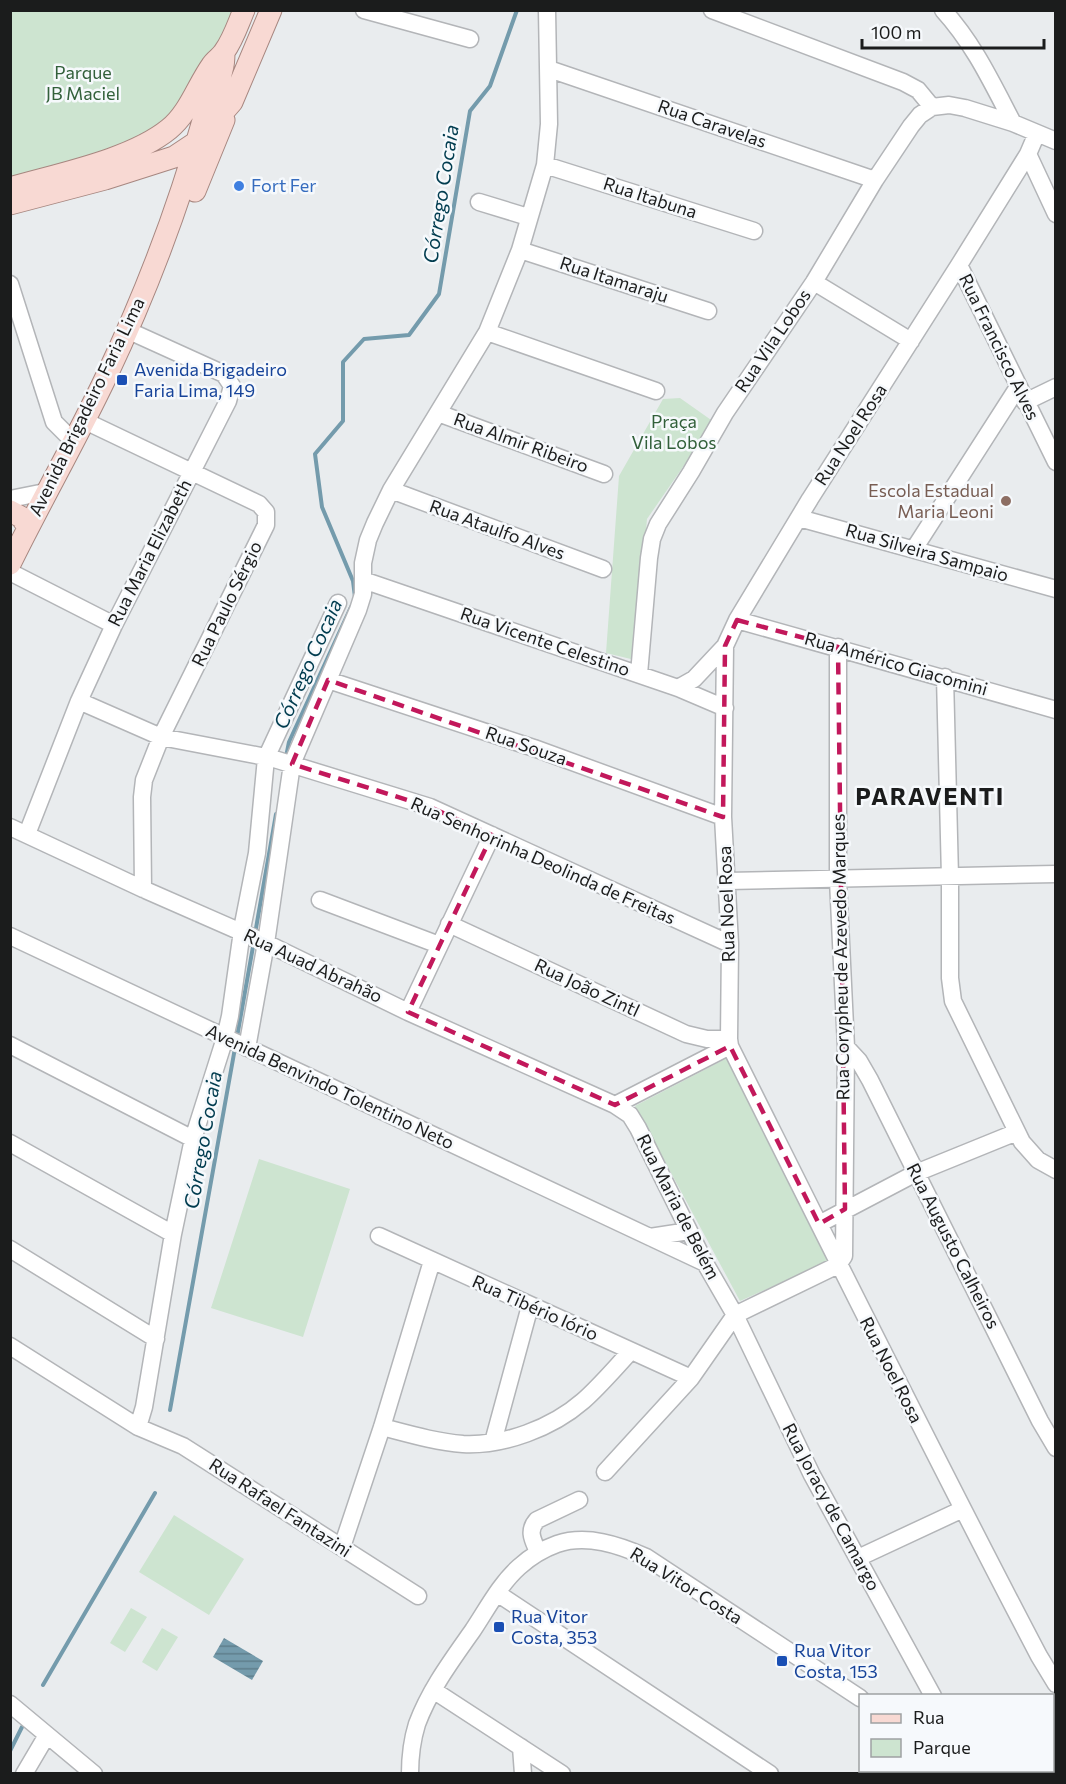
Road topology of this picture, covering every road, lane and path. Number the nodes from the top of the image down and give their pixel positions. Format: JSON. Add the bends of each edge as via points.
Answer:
{"nodes":[{"id":1,"x":244,"y":10,"type":"edge"},
{"id":2,"x":270,"y":10,"type":"edge"},
{"id":3,"x":364,"y":10,"type":"edge"},
{"id":4,"x":547,"y":10,"type":"edge"},
{"id":5,"x":712,"y":10,"type":"edge"},
{"id":6,"x":943,"y":10,"type":"edge"},
{"id":7,"x":470,"y":39,"type":"dead end"},
{"id":8,"x":224,"y":52,"type":"junction"},
{"id":9,"x":549,"y":69,"type":"junction"},
{"id":10,"x":232,"y":102,"type":"junction"},
{"id":11,"x":932,"y":107,"type":"junction"},
{"id":12,"x":1013,"y":123,"type":"junction"},
{"id":13,"x":1037,"y":133,"type":"junction"},
{"id":14,"x":198,"y":141,"type":"junction"},
{"id":15,"x":1056,"y":141,"type":"edge"},
{"id":16,"x":1028,"y":154,"type":"junction"},
{"id":17,"x":545,"y":165,"type":"junction"},
{"id":18,"x":875,"y":180,"type":"junction"},
{"id":19,"x":10,"y":188,"type":"edge"},
{"id":20,"x":479,"y":202,"type":"dead end"},
{"id":21,"x":10,"y":204,"type":"edge"},
{"id":22,"x":1056,"y":214,"type":"edge"},
{"id":23,"x":528,"y":217,"type":"junction"},
{"id":24,"x":754,"y":231,"type":"dead end"},
{"id":25,"x":162,"y":249,"type":"junction"},
{"id":26,"x":520,"y":250,"type":"junction"},
{"id":27,"x":959,"y":265,"type":"junction"},
{"id":28,"x":814,"y":282,"type":"junction"},
{"id":29,"x":10,"y":284,"type":"edge"},
{"id":30,"x":708,"y":310,"type":"dead end"},
{"id":31,"x":127,"y":330,"type":"junction"},
{"id":32,"x":487,"y":332,"type":"junction"},
{"id":33,"x":911,"y":341,"type":"junction"},
{"id":34,"x":1056,"y":387,"type":"edge"},
{"id":35,"x":656,"y":391,"type":"dead end"},
{"id":36,"x":1021,"y":394,"type":"junction"},
{"id":37,"x":438,"y":413,"type":"junction"},
{"id":38,"x":85,"y":421,"type":"junction"},
{"id":39,"x":73,"y":441,"type":"junction"},
{"id":40,"x":1056,"y":462,"type":"edge"},
{"id":41,"x":190,"y":473,"type":"junction"},
{"id":42,"x":604,"y":474,"type":"dead end"},
{"id":43,"x":391,"y":490,"type":"junction"},
{"id":44,"x":45,"y":492,"type":"junction"},
{"id":45,"x":10,"y":499,"type":"edge"},
{"id":46,"x":10,"y":511,"type":"edge"},
{"id":47,"x":799,"y":518,"type":"junction"},
{"id":48,"x":28,"y":527,"type":"junction"},
{"id":49,"x":914,"y":549,"type":"junction"},
{"id":50,"x":10,"y":564,"type":"edge"},
{"id":51,"x":603,"y":569,"type":"dead end"},
{"id":52,"x":10,"y":572,"type":"edge"},
{"id":53,"x":363,"y":580,"type":"junction"},
{"id":54,"x":1056,"y":589,"type":"edge"},
{"id":55,"x":338,"y":603,"type":"dead end"},
{"id":56,"x":737,"y":620,"type":"junction"},
{"id":57,"x":114,"y":625,"type":"junction"},
{"id":58,"x":725,"y":646,"type":"junction"},
{"id":59,"x":838,"y":647,"type":"junction"},
{"id":60,"x":639,"y":674,"type":"junction"},
{"id":61,"x":945,"y":677,"type":"junction"},
{"id":62,"x":328,"y":680,"type":"junction"},
{"id":63,"x":678,"y":688,"type":"junction"},
{"id":64,"x":79,"y":701,"type":"junction"},
{"id":65,"x":725,"y":708,"type":"junction"},
{"id":66,"x":1056,"y":710,"type":"edge"},
{"id":67,"x":161,"y":737,"type":"junction"},
{"id":68,"x":279,"y":761,"type":"junction"},
{"id":69,"x":723,"y":817,"type":"junction"},
{"id":70,"x":10,"y":827,"type":"edge"},
{"id":71,"x":27,"y":834,"type":"junction"},
{"id":72,"x":492,"y":835,"type":"junction"},
{"id":73,"x":1056,"y":874,"type":"edge"},
{"id":74,"x":950,"y":877,"type":"junction"},
{"id":75,"x":838,"y":880,"type":"junction"},
{"id":76,"x":727,"y":881,"type":"junction"},
{"id":77,"x":142,"y":890,"type":"junction"},
{"id":78,"x":320,"y":900,"type":"dead end"},
{"id":79,"x":449,"y":924,"type":"junction"},
{"id":80,"x":10,"y":936,"type":"edge"},
{"id":81,"x":254,"y":938,"type":"junction"},
{"id":82,"x":730,"y":944,"type":"junction"},
{"id":83,"x":440,"y":945,"type":"junction"},
{"id":84,"x":408,"y":1012,"type":"junction"},
{"id":85,"x":730,"y":1042,"type":"junction"},
{"id":86,"x":236,"y":1043,"type":"junction"},
{"id":87,"x":10,"y":1045,"type":"edge"},
{"id":88,"x":846,"y":1047,"type":"junction"},
{"id":89,"x":615,"y":1105,"type":"junction"},
{"id":90,"x":1017,"y":1132,"type":"junction"},
{"id":91,"x":194,"y":1139,"type":"junction"},
{"id":92,"x":10,"y":1143,"type":"edge"},
{"id":93,"x":1056,"y":1170,"type":"edge"},
{"id":94,"x":916,"y":1173,"type":"junction"},
{"id":95,"x":845,"y":1209,"type":"junction"},
{"id":96,"x":819,"y":1224,"type":"junction"},
{"id":97,"x":689,"y":1231,"type":"junction"},
{"id":98,"x":173,"y":1234,"type":"junction"},
{"id":99,"x":379,"y":1236,"type":"dead end"},
{"id":100,"x":650,"y":1237,"type":"junction"},
{"id":101,"x":10,"y":1250,"type":"edge"},
{"id":102,"x":432,"y":1261,"type":"junction"},
{"id":103,"x":705,"y":1263,"type":"junction"},
{"id":104,"x":838,"y":1265,"type":"junction"},
{"id":105,"x":530,"y":1306,"type":"junction"},
{"id":106,"x":735,"y":1315,"type":"junction"},
{"id":107,"x":156,"y":1339,"type":"junction"},
{"id":108,"x":10,"y":1346,"type":"edge"},
{"id":109,"x":631,"y":1351,"type":"junction"},
{"id":110,"x":691,"y":1378,"type":"junction"},
{"id":111,"x":1048,"y":1422,"type":"edge"},
{"id":112,"x":382,"y":1428,"type":"junction"},
{"id":113,"x":144,"y":1430,"type":"junction"},
{"id":114,"x":493,"y":1442,"type":"junction"},
{"id":115,"x":1056,"y":1448,"type":"edge"},
{"id":116,"x":604,"y":1472,"type":"dead end"},
{"id":117,"x":579,"y":1500,"type":"dead end"},
{"id":118,"x":963,"y":1509,"type":"junction"},
{"id":119,"x":342,"y":1548,"type":"junction"},
{"id":120,"x":538,"y":1552,"type":"junction"},
{"id":121,"x":858,"y":1558,"type":"junction"},
{"id":122,"x":497,"y":1593,"type":"junction"},
{"id":123,"x":418,"y":1596,"type":"dead end"},
{"id":124,"x":1047,"y":1657,"type":"edge"},
{"id":125,"x":1056,"y":1684,"type":"edge"},
{"id":126,"x":433,"y":1690,"type":"junction"},
{"id":127,"x":932,"y":1694,"type":"edge"},
{"id":128,"x":859,"y":1697,"type":"edge"},
{"id":129,"x":10,"y":1704,"type":"edge"},
{"id":130,"x":47,"y":1735,"type":"junction"},
{"id":131,"x":521,"y":1747,"type":"junction"},
{"id":132,"x":24,"y":1773,"type":"edge"},
{"id":133,"x":94,"y":1773,"type":"edge"},
{"id":134,"x":410,"y":1773,"type":"edge"},
{"id":135,"x":522,"y":1773,"type":"edge"},
{"id":136,"x":562,"y":1773,"type":"edge"},
{"id":137,"x":770,"y":1773,"type":"edge"}],
"edges":[{"from":1,"to":8,"type":"main road"},
{"from":2,"to":10,"type":"main road","name":"Avenida Brigadeiro Faria Lima"},
{"from":3,"to":7,"type":"street"},
{"from":4,"to":9,"type":"street"},
{"from":5,"to":11,"type":"street","via":[[903,82],[918,90]]},
{"from":6,"to":12,"type":"street","via":[[962,31]]},
{"from":8,"to":14,"type":"main road","name":"Avenida Brigadeiro Faria Lima","via":[[222,71]]},
{"from":8,"to":19,"type":"main road","via":[[181,116],[158,137],[118,156]]},
{"from":9,"to":17,"type":"street"},
{"from":9,"to":18,"type":"street","name":"Rua Caravelas"},
{"from":10,"to":14,"type":"main road"},
{"from":10,"to":25,"type":"main road","name":"Avenida Brigadeiro Faria Lima","via":[[187,210]]},
{"from":11,"to":12,"type":"street","via":[[965,108]]},
{"from":11,"to":18,"type":"street","name":"Rua Vila Lobos","via":[[911,126]]},
{"from":12,"to":13,"type":"street"},
{"from":13,"to":15,"type":"street"},
{"from":13,"to":16,"type":"street","name":"Rua Noel Rosa"},
{"from":14,"to":21,"type":"main road","via":[[174,157]]},
{"from":14,"to":25,"type":"main road","name":"Avenida Brigadeiro Faria Lima"},
{"from":16,"to":22,"type":"street"},
{"from":16,"to":27,"type":"street","name":"Rua Noel Rosa"},
{"from":17,"to":23,"type":"street"},
{"from":17,"to":24,"type":"street","name":"Rua Itabuna"},
{"from":18,"to":28,"type":"street","name":"Rua Vila Lobos"},
{"from":20,"to":23,"type":"street"},
{"from":23,"to":26,"type":"street"},
{"from":25,"to":31,"type":"main road","name":"Avenida Brigadeiro Faria Lima"},
{"from":26,"to":30,"type":"street","name":"Rua Itamaraju"},
{"from":26,"to":32,"type":"street"},
{"from":27,"to":33,"type":"street","name":"Rua Noel Rosa"},
{"from":27,"to":36,"type":"street","name":"Rua Francisco Alves"},
{"from":28,"to":33,"type":"street"},
{"from":28,"to":60,"type":"street","name":"Rua Vila Lobos","via":[[725,413],[658,524],[649,558]]},
{"from":29,"to":39,"type":"street","via":[[54,422]]},
{"from":31,"to":38,"type":"main road","name":"Avenida Brigadeiro Faria Lima"},
{"from":31,"to":41,"type":"street","name":"Rua Maria Elizabeth","via":[[224,374],[232,386]]},
{"from":32,"to":35,"type":"street"},
{"from":32,"to":37,"type":"street"},
{"from":33,"to":47,"type":"street","name":"Rua Noel Rosa"},
{"from":34,"to":36,"type":"street"},
{"from":36,"to":40,"type":"street","name":"Rua Francisco Alves"},
{"from":36,"to":49,"type":"street"},
{"from":37,"to":42,"type":"street","name":"Rua Almir Ribeiro"},
{"from":37,"to":43,"type":"street"},
{"from":38,"to":39,"type":"main road","name":"Avenida Brigadeiro Faria Lima"},
{"from":38,"to":41,"type":"street","name":"Rua Paulo Sérgio"},
{"from":39,"to":44,"type":"main road","name":"Avenida Brigadeiro Faria Lima"},
{"from":41,"to":57,"type":"street","name":"Rua Maria Elizabeth"},
{"from":41,"to":67,"type":"street","name":"Rua Paulo Sérgio","via":[[259,504],[266,512],[266,525]]},
{"from":43,"to":51,"type":"street","name":"Rua Ataulfo Alves"},
{"from":43,"to":53,"type":"street","via":[[368,540]]},
{"from":44,"to":45,"type":"street"},
{"from":44,"to":48,"type":"main road","name":"Avenida Brigadeiro Faria Lima"},
{"from":46,"to":48,"type":"main road"},
{"from":47,"to":49,"type":"street","name":"Rua Silveira Sampaio"},
{"from":47,"to":56,"type":"street","name":"Rua Noel Rosa"},
{"from":48,"to":50,"type":"main road","name":"Avenida Brigadeiro Faria Lima"},
{"from":49,"to":54,"type":"street","name":"Rua Silveira Sampaio"},
{"from":52,"to":57,"type":"street"},
{"from":53,"to":60,"type":"street","name":"Rua Vicente Celestino"},
{"from":53,"to":62,"type":"street","via":[[358,610]]},
{"from":55,"to":68,"type":"street"},
{"from":56,"to":58,"type":"street","name":"Rua Noel Rosa"},
{"from":56,"to":59,"type":"street","name":"Rua Américo Giacomini"},
{"from":57,"to":64,"type":"street","name":"Rua Maria Elizabeth"},
{"from":58,"to":63,"type":"street","via":[[694,679]]},
{"from":58,"to":65,"type":"street","name":"Rua Noel Rosa"},
{"from":59,"to":61,"type":"street","name":"Rua Américo Giacomini"},
{"from":59,"to":75,"type":"street","name":"Rua Corypheu de Azevedo Marques"},
{"from":60,"to":63,"type":"street","name":"Rua Vicente Celestino"},
{"from":61,"to":66,"type":"street","name":"Rua Américo Giacomini"},
{"from":61,"to":74,"type":"street"},
{"from":62,"to":68,"type":"street"},
{"from":62,"to":69,"type":"street","name":"Rua Souza","via":[[534,748]]},
{"from":63,"to":65,"type":"street","name":"Rua Vicente Celestino"},
{"from":64,"to":67,"type":"street","name":"Rua Senhorinha Deolinda de Freitas"},
{"from":64,"to":71,"type":"street","name":"Rua Maria Elizabeth"},
{"from":65,"to":69,"type":"street","name":"Rua Noel Rosa"},
{"from":67,"to":68,"type":"street","name":"Rua Senhorinha Deolinda de Freitas"},
{"from":67,"to":77,"type":"street","name":"Rua Paulo Sérgio","via":[[142,788]]},
{"from":68,"to":72,"type":"street","name":"Rua Senhorinha Deolinda de Freitas","via":[[430,807]]},
{"from":68,"to":81,"type":"street"},
{"from":68,"to":81,"type":"street","via":[[257,853]]},
{"from":69,"to":76,"type":"street","name":"Rua Noel Rosa"},
{"from":70,"to":71,"type":"street","name":"Rua Auad Abrahão"},
{"from":71,"to":77,"type":"street","name":"Rua Auad Abrahão"},
{"from":72,"to":79,"type":"street"},
{"from":72,"to":82,"type":"street","name":"Rua Senhorinha Deolinda de Freitas"},
{"from":73,"to":74,"type":"street"},
{"from":74,"to":75,"type":"street"},
{"from":74,"to":90,"type":"street","via":[[953,1001]]},
{"from":75,"to":76,"type":"street"},
{"from":75,"to":88,"type":"street","name":"Rua Corypheu de Azevedo Marques"},
{"from":76,"to":82,"type":"street","name":"Rua Noel Rosa"},
{"from":77,"to":81,"type":"street","name":"Rua Auad Abrahão"},
{"from":78,"to":83,"type":"street"},
{"from":79,"to":83,"type":"street"},
{"from":79,"to":85,"type":"street","name":"Rua João Zintl","via":[[686,1034]]},
{"from":80,"to":86,"type":"street","name":"Avenida Benvindo Tolentino Neto"},
{"from":81,"to":84,"type":"street","name":"Rua Auad Abrahão"},
{"from":81,"to":86,"type":"street"},
{"from":81,"to":86,"type":"street"},
{"from":82,"to":85,"type":"street","name":"Rua Noel Rosa"},
{"from":83,"to":84,"type":"street"},
{"from":84,"to":89,"type":"street","name":"Rua Auad Abrahão"},
{"from":85,"to":89,"type":"street"},
{"from":85,"to":96,"type":"street","name":"Rua Noel Rosa"},
{"from":86,"to":91,"type":"street"},
{"from":86,"to":100,"type":"street","name":"Avenida Benvindo Tolentino Neto"},
{"from":87,"to":91,"type":"street"},
{"from":88,"to":94,"type":"street","name":"Rua Augusto Calheiros","via":[[870,1080]]},
{"from":88,"to":95,"type":"street","name":"Rua Corypheu de Azevedo Marques"},
{"from":89,"to":97,"type":"street","name":"Rua Maria de Belém","via":[[634,1121]]},
{"from":90,"to":93,"type":"street","via":[[1030,1153]]},
{"from":90,"to":94,"type":"street"},
{"from":91,"to":98,"type":"street"},
{"from":92,"to":98,"type":"street"},
{"from":94,"to":95,"type":"street"},
{"from":94,"to":111,"type":"street","name":"Rua Augusto Calheiros"},
{"from":95,"to":96,"type":"street"},
{"from":95,"to":104,"type":"street","name":"Rua Corypheu de Azevedo Marques","via":[[845,1251]]},
{"from":96,"to":104,"type":"street","name":"Rua Noel Rosa"},
{"from":97,"to":100,"type":"street"},
{"from":97,"to":103,"type":"street","name":"Rua Maria de Belém"},
{"from":98,"to":107,"type":"street"},
{"from":99,"to":102,"type":"street","name":"Rua Tibério Iório"},
{"from":100,"to":103,"type":"street","name":"Avenida Benvindo Tolentino Neto"},
{"from":101,"to":107,"type":"street"},
{"from":102,"to":105,"type":"street","name":"Rua Tibério Iório"},
{"from":102,"to":112,"type":"street"},
{"from":103,"to":106,"type":"street","name":"Rua Maria de Belém"},
{"from":104,"to":106,"type":"street"},
{"from":104,"to":118,"type":"street","name":"Rua Noel Rosa"},
{"from":105,"to":109,"type":"street","name":"Rua Tibério Iório"},
{"from":105,"to":114,"type":"street"},
{"from":106,"to":110,"type":"street"},
{"from":106,"to":121,"type":"street","name":"Rua Joracy de Camargo","via":[[812,1475]]},
{"from":107,"to":113,"type":"street","via":[[144,1407]]},
{"from":108,"to":113,"type":"street","name":"Rua Rafael Fantazini"},
{"from":109,"to":110,"type":"street","name":"Rua Tibério Iório"},
{"from":109,"to":114,"type":"street","via":[[582,1402],[562,1416],[534,1431]]},
{"from":110,"to":116,"type":"street"},
{"from":111,"to":115,"type":"street","name":"Rua Augusto Calheiros"},
{"from":112,"to":114,"type":"street","via":[[464,1444]]},
{"from":112,"to":119,"type":"street"},
{"from":113,"to":119,"type":"street","name":"Rua Rafael Fantazini","via":[[183,1446]]},
{"from":117,"to":120,"type":"street","via":[[533,1525],[531,1536]]},
{"from":118,"to":121,"type":"street"},
{"from":118,"to":124,"type":"street","name":"Rua Noel Rosa"},
{"from":119,"to":123,"type":"street","name":"Rua Rafael Fantazini"},
{"from":120,"to":122,"type":"street","name":"Rua Vitor Costa"},
{"from":120,"to":128,"type":"street","name":"Rua Vitor Costa","via":[[580,1540],[622,1546],[646,1557]]},
{"from":121,"to":127,"type":"street","name":"Rua Joracy de Camargo"},
{"from":122,"to":126,"type":"street","name":"Rua Vitor Costa"},
{"from":122,"to":137,"type":"street"},
{"from":124,"to":125,"type":"street","name":"Rua Noel Rosa"},
{"from":126,"to":131,"type":"street"},
{"from":126,"to":134,"type":"street","name":"Rua Vitor Costa","via":[[417,1725]]},
{"from":129,"to":130,"type":"street"},
{"from":130,"to":132,"type":"street"},
{"from":130,"to":133,"type":"street"},
{"from":131,"to":135,"type":"street"},
{"from":131,"to":136,"type":"street"}]}
